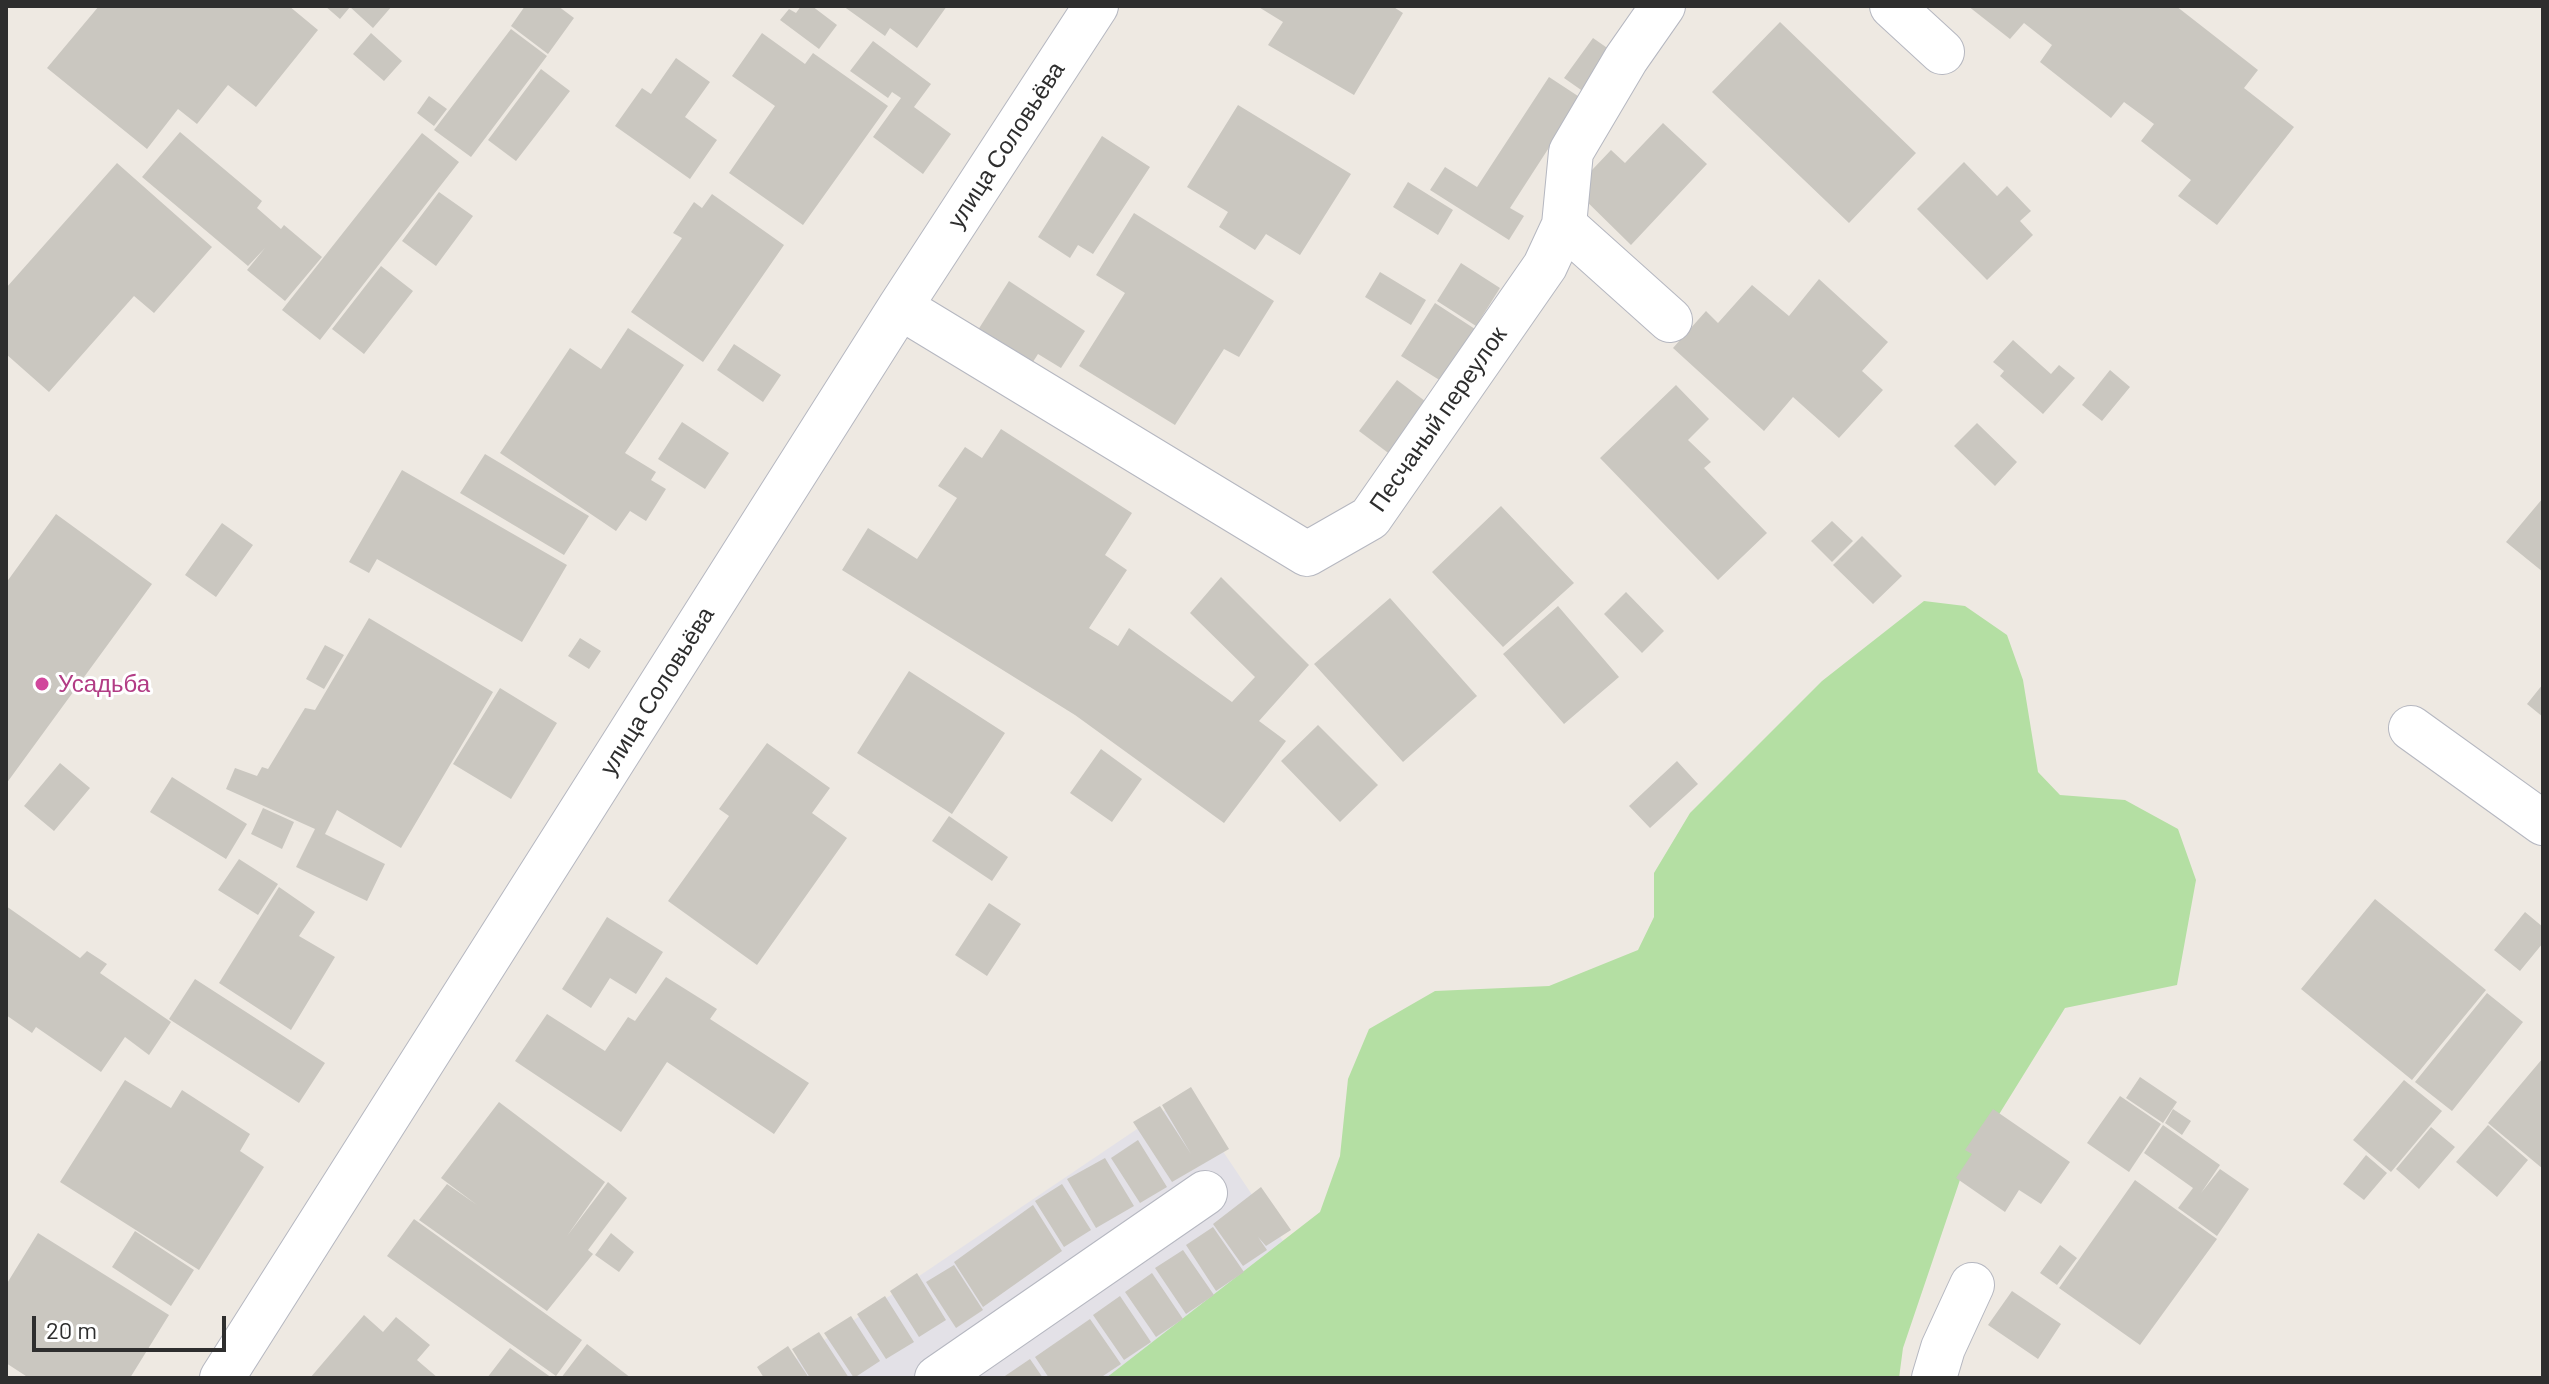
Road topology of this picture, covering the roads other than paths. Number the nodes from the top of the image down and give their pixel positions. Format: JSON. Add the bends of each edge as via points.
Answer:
{"nodes":[{"id":1,"x":1096,"y":6,"type":"edge"},
{"id":2,"x":1663,"y":6,"type":"edge"},
{"id":3,"x":1892,"y":6,"type":"edge"},
{"id":4,"x":1942,"y":52,"type":"dead end"},
{"id":5,"x":1564,"y":225,"type":"junction"},
{"id":6,"x":900,"y":307,"type":"junction"},
{"id":7,"x":1670,"y":320,"type":"dead end"},
{"id":8,"x":2411,"y":728,"type":"dead end"},
{"id":9,"x":2543,"y":823,"type":"edge"},
{"id":10,"x":1205,"y":1193,"type":"dead end"},
{"id":11,"x":1972,"y":1285,"type":"dead end"},
{"id":12,"x":222,"y":1378,"type":"edge"},
{"id":13,"x":937,"y":1378,"type":"edge"},
{"id":14,"x":1934,"y":1378,"type":"edge"}],
"edges":[{"from":1,"to":6,"type":"street","name":"улица Соловьёва"},
{"from":2,"to":5,"type":"street","name":"Песчаный переулок","via":[[1571,152]]},
{"from":3,"to":4,"type":"street"},
{"from":5,"to":6,"type":"street","name":"Песчаный переулок","via":[[1545,266],[1370,518],[1307,554]]},
{"from":5,"to":7,"type":"street"},
{"from":6,"to":12,"type":"street","name":"улица Соловьёва"},
{"from":8,"to":9,"type":"street"},
{"from":10,"to":13,"type":"street"},
{"from":11,"to":14,"type":"street"}]}
